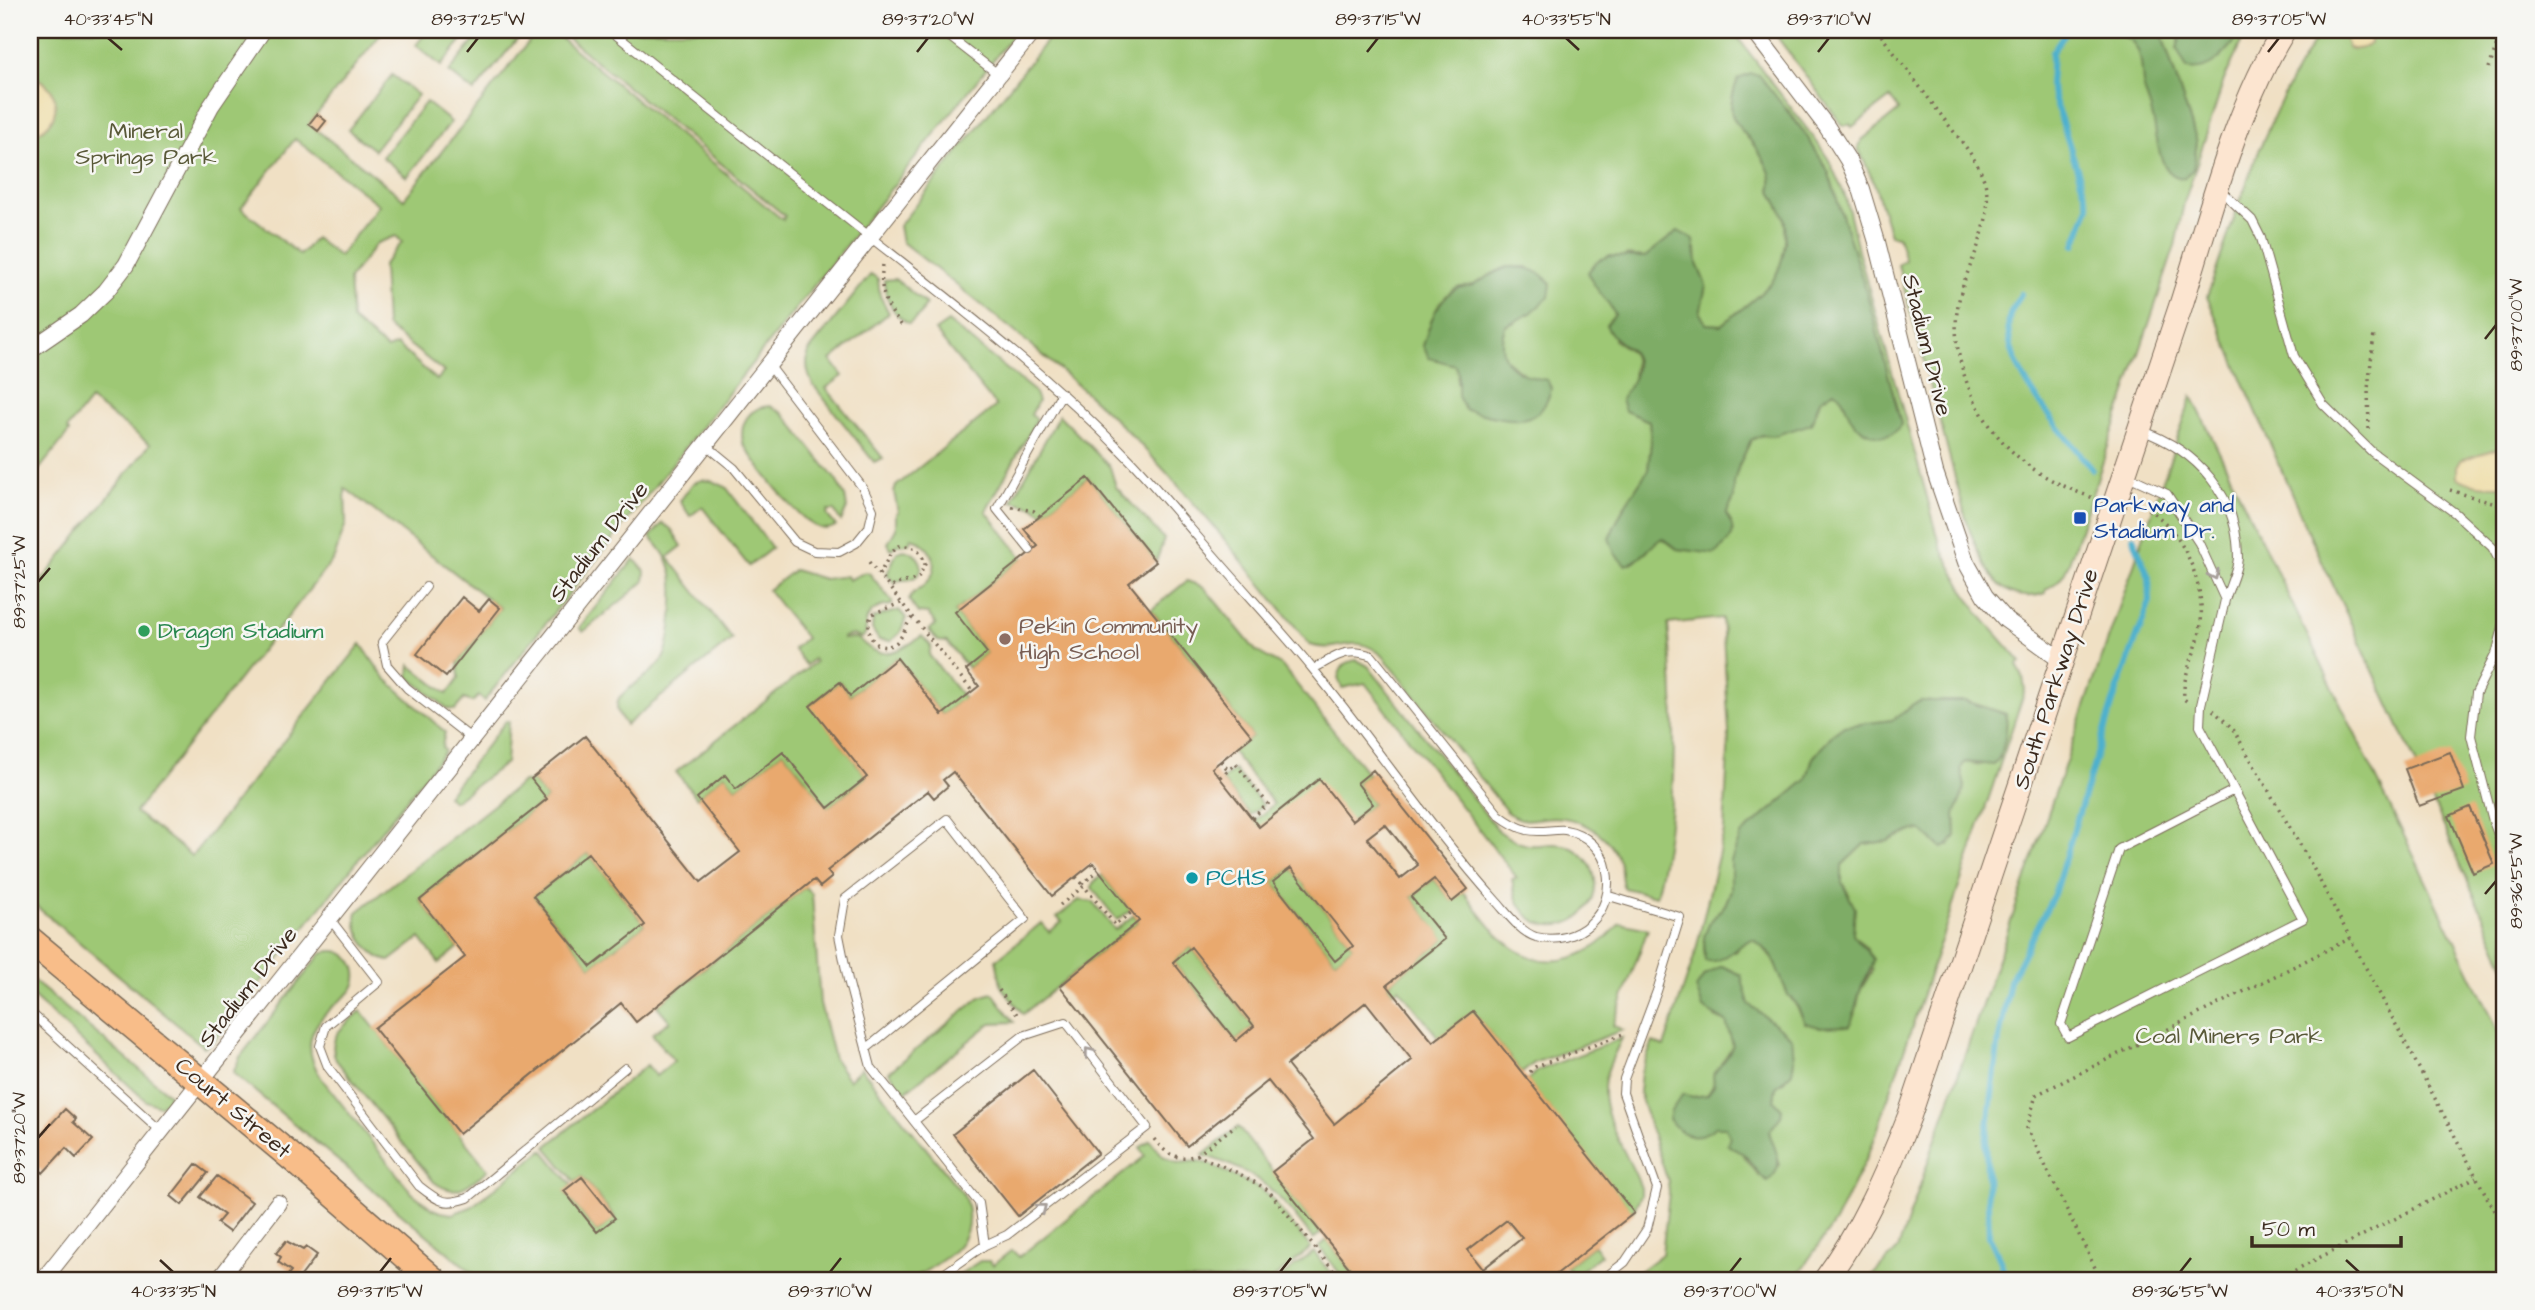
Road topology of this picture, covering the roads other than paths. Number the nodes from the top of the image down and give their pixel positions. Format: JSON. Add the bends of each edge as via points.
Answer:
{"nodes":[{"id":1,"x":263,"y":30,"type":"edge"},
{"id":2,"x":610,"y":30,"type":"edge"},
{"id":3,"x":941,"y":30,"type":"edge"},
{"id":4,"x":1034,"y":30,"type":"edge"},
{"id":5,"x":1753,"y":30,"type":"edge"},
{"id":6,"x":2284,"y":30,"type":"edge"},
{"id":7,"x":999,"y":75,"type":"junction"},
{"id":8,"x":2218,"y":188,"type":"junction"},
{"id":9,"x":870,"y":237,"type":"junction"},
{"id":10,"x":30,"y":349,"type":"edge"},
{"id":11,"x":769,"y":365,"type":"junction"},
{"id":12,"x":1062,"y":393,"type":"junction"},
{"id":13,"x":2139,"y":429,"type":"junction"},
{"id":14,"x":706,"y":445,"type":"junction"},
{"id":15,"x":2124,"y":473,"type":"junction"},
{"id":16,"x":1030,"y":550,"type":"dead end"},
{"id":17,"x":2505,"y":572,"type":"edge"},
{"id":18,"x":426,"y":587,"type":"dead end"},
{"id":19,"x":2225,"y":600,"type":"junction"},
{"id":20,"x":2505,"y":619,"type":"edge"},
{"id":21,"x":2062,"y":660,"type":"junction"},
{"id":22,"x":1313,"y":669,"type":"junction"},
{"id":23,"x":472,"y":739,"type":"junction"},
{"id":24,"x":2234,"y":790,"type":"junction"},
{"id":25,"x":2505,"y":853,"type":"edge"},
{"id":26,"x":1608,"y":896,"type":"junction"},
{"id":27,"x":330,"y":919,"type":"junction"},
{"id":28,"x":30,"y":940,"type":"edge"},
{"id":29,"x":30,"y":1012,"type":"edge"},
{"id":30,"x":866,"y":1049,"type":"junction"},
{"id":31,"x":625,"y":1068,"type":"dead end"},
{"id":32,"x":201,"y":1083,"type":"junction"},
{"id":33,"x":914,"y":1121,"type":"junction"},
{"id":34,"x":162,"y":1132,"type":"junction"},
{"id":35,"x":278,"y":1203,"type":"dead end"},
{"id":36,"x":985,"y":1245,"type":"junction"},
{"id":37,"x":43,"y":1280,"type":"edge"},
{"id":38,"x":219,"y":1280,"type":"edge"},
{"id":39,"x":433,"y":1280,"type":"edge"},
{"id":40,"x":935,"y":1280,"type":"edge"},
{"id":41,"x":1602,"y":1280,"type":"edge"},
{"id":42,"x":1825,"y":1280,"type":"edge"}],
"edges":[{"from":1,"to":10,"type":"street","via":[[211,106],[126,265],[81,315]]},
{"from":2,"to":9,"type":"lane"},
{"from":3,"to":7,"type":"lane"},
{"from":4,"to":7,"type":"street","name":"Stadium Drive"},
{"from":5,"to":21,"type":"street","name":"Stadium Drive","via":[[1827,127],[1861,189],[1935,472],[1966,562],[1985,596],[2006,620]]},
{"from":6,"to":8,"type":"main road","name":"South Parkway Drive","via":[[2258,81]]},
{"from":7,"to":9,"type":"street","name":"Stadium Drive"},
{"from":8,"to":13,"type":"main road","name":"South Parkway Drive"},
{"from":8,"to":17,"type":"lane","via":[[2252,220],[2261,238],[2294,356],[2323,404],[2372,452],[2455,513],[2492,547]]},
{"from":9,"to":11,"type":"street","name":"Stadium Drive"},
{"from":9,"to":12,"type":"lane"},
{"from":11,"to":14,"type":"street","name":"Stadium Drive"},
{"from":11,"to":14,"type":"lane","via":[[863,488],[873,510],[869,527],[856,543],[839,552],[814,551],[795,542],[734,468]]},
{"from":12,"to":16,"type":"lane","via":[[998,509]]},
{"from":12,"to":22,"type":"lane","via":[[1133,463]]},
{"from":13,"to":15,"type":"main road","name":"South Parkway Drive"},
{"from":13,"to":19,"type":"lane","via":[[2184,451],[2208,475],[2226,504],[2238,561]]},
{"from":14,"to":23,"type":"street","name":"Stadium Drive"},
{"from":15,"to":19,"type":"lane","one_way":true,"via":[[2167,495],[2199,543]]},
{"from":15,"to":21,"type":"main road","name":"South Parkway Drive"},
{"from":18,"to":23,"type":"lane","via":[[382,642],[387,665],[407,688]]},
{"from":19,"to":24,"type":"lane","via":[[2200,726]]},
{"from":20,"to":25,"type":"lane","via":[[2497,651],[2476,693],[2472,736]]},
{"from":21,"to":42,"type":"main road","name":"South Parkway Drive","via":[[1905,1127],[1871,1207]]},
{"from":22,"to":26,"type":"lane","via":[[1356,650],[1371,656],[1499,815],[1525,830],[1581,835],[1594,846],[1604,859]]},
{"from":22,"to":26,"type":"lane","via":[[1469,870],[1520,927],[1533,936],[1572,937],[1601,913]]},
{"from":23,"to":27,"type":"street","name":"Stadium Drive"},
{"from":24,"to":24,"type":"lane","via":[[2119,849],[2061,1024],[2068,1037],[2303,919]]},
{"from":26,"to":41,"type":"lane","via":[[1680,917],[1624,1079],[1623,1093],[1657,1188],[1647,1229],[1625,1262]]},
{"from":27,"to":31,"type":"lane","via":[[379,982],[326,1026],[320,1046],[328,1067],[419,1186],[435,1198],[451,1203],[468,1198]]},
{"from":27,"to":32,"type":"street","name":"Stadium Drive"},
{"from":28,"to":32,"type":"main road","name":"Court Street"},
{"from":29,"to":34,"type":"lane"},
{"from":30,"to":30,"type":"lane","via":[[1025,919],[947,819],[845,899],[839,934]]},
{"from":30,"to":33,"type":"lane","via":[[871,1067]]},
{"from":32,"to":34,"type":"street","name":"Stadium Drive"},
{"from":32,"to":39,"type":"main road","name":"Court Street"},
{"from":33,"to":36,"type":"lane","via":[[979,1203]]},
{"from":36,"to":33,"type":"lane","one_way":true,"via":[[1007,1236],[1147,1126],[1066,1022],[1023,1036]]},
{"from":34,"to":37,"type":"street","name":"Stadium Drive"},
{"from":35,"to":38,"type":"street"},
{"from":36,"to":40,"type":"lane"}]}
